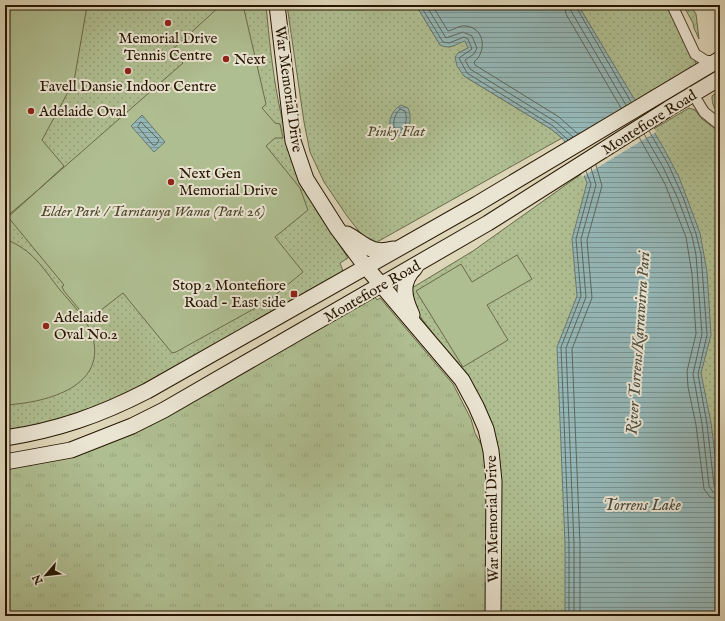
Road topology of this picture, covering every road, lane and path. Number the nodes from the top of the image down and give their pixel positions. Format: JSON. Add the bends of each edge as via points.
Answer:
{"nodes":[{"id":1,"x":277,"y":5,"type":"edge"},
{"id":2,"x":672,"y":5,"type":"edge"},
{"id":3,"x":693,"y":50,"type":"junction"},
{"id":4,"x":719,"y":60,"type":"edge"},
{"id":5,"x":690,"y":76,"type":"junction"},
{"id":6,"x":720,"y":78,"type":"edge"},
{"id":7,"x":693,"y":94,"type":"junction"},
{"id":8,"x":720,"y":125,"type":"edge"},
{"id":9,"x":337,"y":228,"type":"junction"},
{"id":10,"x":405,"y":244,"type":"junction"},
{"id":11,"x":425,"y":260,"type":"junction"},
{"id":12,"x":366,"y":267,"type":"junction"},
{"id":13,"x":382,"y":285,"type":"junction"},
{"id":14,"x":416,"y":325,"type":"junction"},
{"id":15,"x":5,"y":438,"type":"edge"},
{"id":16,"x":5,"y":462,"type":"edge"},
{"id":17,"x":494,"y":616,"type":"edge"}],
"edges":[{"from":1,"to":9,"type":"main road","name":"War Memorial Drive","via":[[297,154],[306,179]]},
{"from":2,"to":3,"type":"street"},
{"from":3,"to":4,"type":"street","via":[[705,61]]},
{"from":3,"to":5,"type":"street","via":[[696,65]]},
{"from":4,"to":5,"type":"main road","name":"Montefiore Road"},
{"from":5,"to":10,"type":"main road","name":"Montefiore Road","via":[[477,204]]},
{"from":6,"to":7,"type":"main road","name":"Montefiore Road"},
{"from":7,"to":8,"type":"street","via":[[704,112]]},
{"from":7,"to":11,"type":"main road","name":"Montefiore Road"},
{"from":9,"to":10,"type":"main road","via":[[363,246],[378,251]]},
{"from":9,"to":12,"type":"main road","name":"War Memorial Drive"},
{"from":10,"to":12,"type":"main road","name":"Montefiore Road"},
{"from":11,"to":13,"type":"main road","name":"Montefiore Road"},
{"from":11,"to":14,"type":"main road","via":[[410,273],[404,285],[406,302]]},
{"from":12,"to":13,"type":"main road","name":"War Memorial Drive"},
{"from":12,"to":15,"type":"main road","name":"Montefiore Road","via":[[112,408],[60,427]]},
{"from":13,"to":14,"type":"main road","name":"War Memorial Drive"},
{"from":13,"to":16,"type":"main road","name":"Montefiore Road","via":[[132,426],[71,450]]},
{"from":14,"to":17,"type":"main road","name":"War Memorial Drive","via":[[462,380],[486,429],[494,481]]}]}
